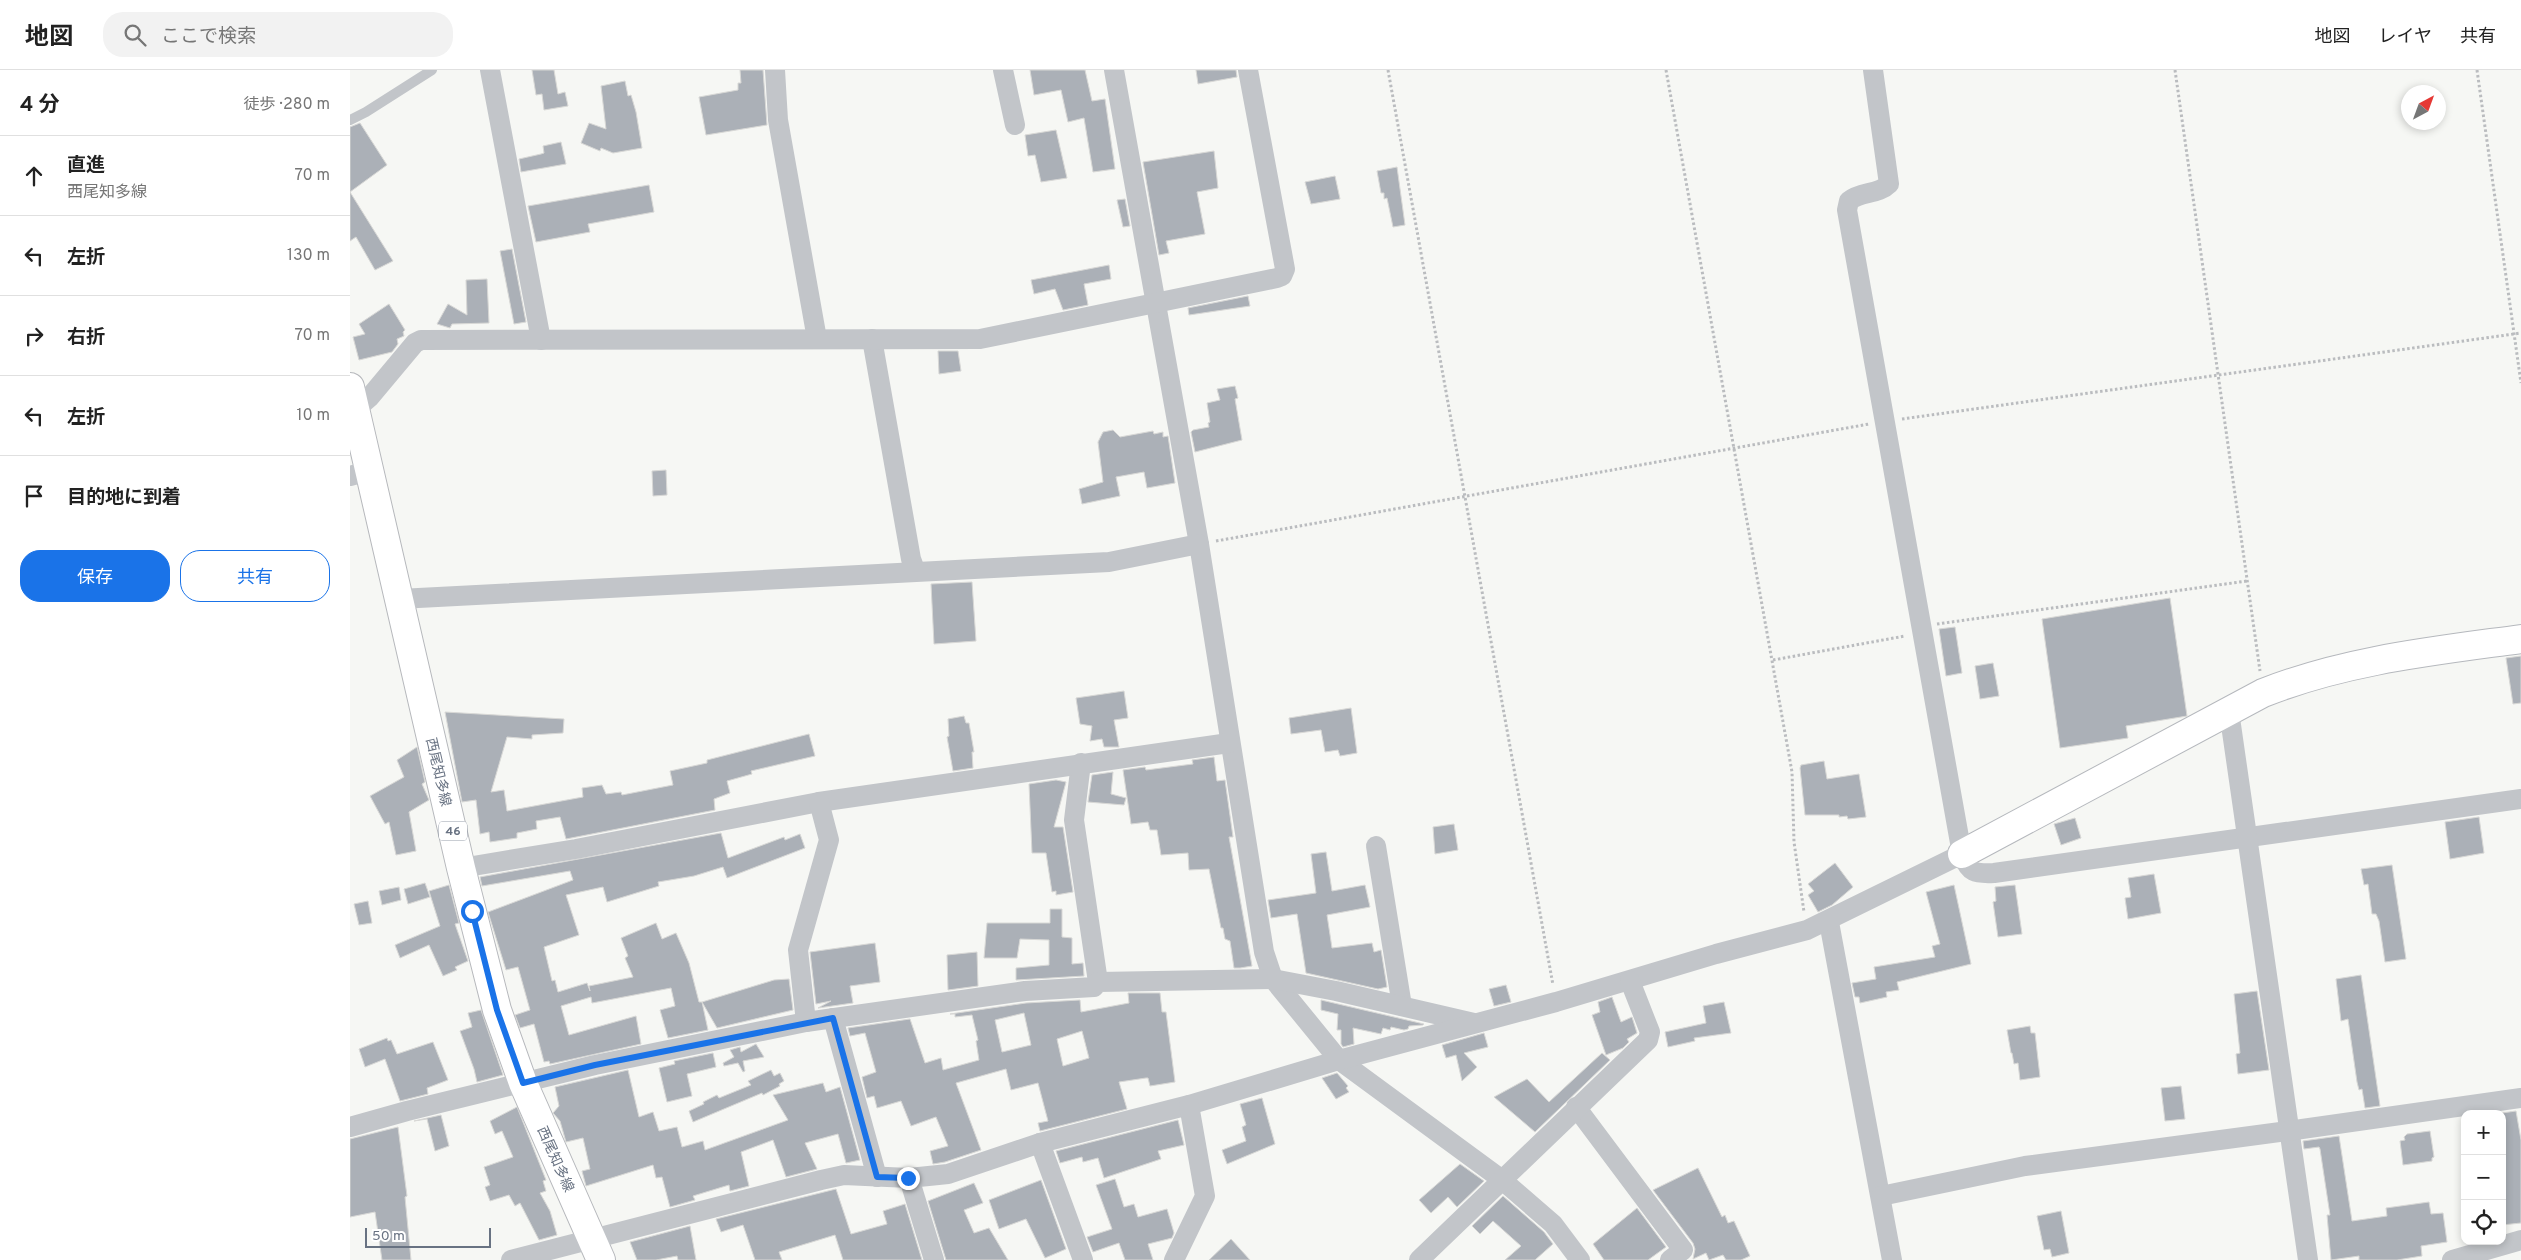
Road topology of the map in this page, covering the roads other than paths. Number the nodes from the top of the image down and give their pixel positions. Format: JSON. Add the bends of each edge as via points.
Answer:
{"nodes":[{"id":1,"x":432,"y":70,"type":"edge"},
{"id":2,"x":490,"y":70,"type":"edge"},
{"id":3,"x":775,"y":70,"type":"edge"},
{"id":4,"x":1003,"y":70,"type":"edge"},
{"id":5,"x":1114,"y":70,"type":"edge"},
{"id":6,"x":1248,"y":70,"type":"edge"},
{"id":7,"x":1873,"y":70,"type":"edge"},
{"id":8,"x":350,"y":120,"type":"edge"},
{"id":9,"x":1015,"y":125,"type":"dead end"},
{"id":10,"x":1155,"y":303,"type":"junction"},
{"id":11,"x":817,"y":339,"type":"junction"},
{"id":12,"x":872,"y":339,"type":"junction"},
{"id":13,"x":541,"y":340,"type":"junction"},
{"id":14,"x":352,"y":399,"type":"edge"},
{"id":15,"x":359,"y":473,"type":"edge"},
{"id":16,"x":1199,"y":544,"type":"junction"},
{"id":17,"x":915,"y":570,"type":"junction"},
{"id":18,"x":399,"y":599,"type":"junction"},
{"id":19,"x":2521,"y":639,"type":"edge"},
{"id":20,"x":2229,"y":711,"type":"junction"},
{"id":21,"x":1229,"y":744,"type":"junction"},
{"id":22,"x":1080,"y":763,"type":"junction"},
{"id":23,"x":2521,"y":799,"type":"edge"},
{"id":24,"x":819,"y":802,"type":"junction"},
{"id":25,"x":2248,"y":836,"type":"junction"},
{"id":26,"x":1376,"y":846,"type":"dead end"},
{"id":27,"x":1962,"y":854,"type":"junction"},
{"id":28,"x":462,"y":868,"type":"junction"},
{"id":29,"x":1829,"y":922,"type":"junction"},
{"id":30,"x":1273,"y":979,"type":"junction"},
{"id":31,"x":1630,"y":980,"type":"junction"},
{"id":32,"x":1098,"y":982,"type":"junction"},
{"id":33,"x":1402,"y":1006,"type":"junction"},
{"id":34,"x":833,"y":1018,"type":"junction"},
{"id":35,"x":806,"y":1022,"type":"junction"},
{"id":36,"x":1476,"y":1024,"type":"junction"},
{"id":37,"x":1339,"y":1060,"type":"junction"},
{"id":38,"x":523,"y":1083,"type":"junction"},
{"id":39,"x":2521,"y":1098,"type":"edge"},
{"id":40,"x":1189,"y":1105,"type":"junction"},
{"id":41,"x":1576,"y":1107,"type":"junction"},
{"id":42,"x":350,"y":1127,"type":"edge"},
{"id":43,"x":2288,"y":1131,"type":"junction"},
{"id":44,"x":1040,"y":1143,"type":"junction"},
{"id":45,"x":877,"y":1177,"type":"junction"},
{"id":46,"x":908,"y":1178,"type":"junction"},
{"id":47,"x":1501,"y":1179,"type":"junction"},
{"id":48,"x":1881,"y":1196,"type":"junction"},
{"id":49,"x":2521,"y":1240,"type":"edge"},
{"id":50,"x":596,"y":1250,"type":"edge"},
{"id":51,"x":511,"y":1260,"type":"edge"},
{"id":52,"x":934,"y":1260,"type":"edge"},
{"id":53,"x":1083,"y":1260,"type":"edge"},
{"id":54,"x":1174,"y":1260,"type":"edge"},
{"id":55,"x":1419,"y":1260,"type":"edge"},
{"id":56,"x":1580,"y":1260,"type":"edge"},
{"id":57,"x":1670,"y":1260,"type":"edge"},
{"id":58,"x":1892,"y":1260,"type":"edge"},
{"id":59,"x":2308,"y":1260,"type":"edge"},
{"id":60,"x":2452,"y":1260,"type":"edge"}],
"edges":[{"from":1,"to":8,"type":"lane"},
{"from":2,"to":13,"type":"street"},
{"from":3,"to":11,"type":"street","via":[[778,120]]},
{"from":4,"to":9,"type":"street"},
{"from":5,"to":10,"type":"street"},
{"from":6,"to":10,"type":"street","via":[[1284,273],[1277,278]]},
{"from":7,"to":27,"type":"street","via":[[1889,184],[1884,190],[1857,194],[1849,201],[1847,210]]},
{"from":10,"to":12,"type":"street","via":[[980,339]]},
{"from":10,"to":16,"type":"street"},
{"from":11,"to":12,"type":"street"},
{"from":11,"to":13,"type":"street"},
{"from":12,"to":17,"type":"street"},
{"from":13,"to":14,"type":"street","via":[[421,340],[370,398]]},
{"from":14,"to":15,"type":"main road","name":"西尾知多線","number":"46"},
{"from":15,"to":18,"type":"main road","name":"西尾知多線","number":"46"},
{"from":16,"to":17,"type":"street","via":[[1109,562]]},
{"from":16,"to":21,"type":"street"},
{"from":17,"to":18,"type":"street"},
{"from":18,"to":28,"type":"main road","name":"西尾知多線","number":"46"},
{"from":19,"to":20,"type":"main road","via":[[2360,663],[2306,677],[2263,693]]},
{"from":20,"to":25,"type":"street"},
{"from":20,"to":27,"type":"main road"},
{"from":21,"to":22,"type":"street"},
{"from":21,"to":30,"type":"street","via":[[1264,952]]},
{"from":22,"to":24,"type":"street"},
{"from":22,"to":32,"type":"street","via":[[1074,820]]},
{"from":23,"to":25,"type":"street"},
{"from":24,"to":28,"type":"street"},
{"from":24,"to":35,"type":"street","via":[[828,840],[798,950]]},
{"from":25,"to":27,"type":"street","via":[[1994,873],[1974,872],[1966,866]]},
{"from":25,"to":43,"type":"street"},
{"from":26,"to":33,"type":"street"},
{"from":27,"to":29,"type":"street"},
{"from":28,"to":38,"type":"main road","name":"西尾知多線","number":"46","via":[[497,1010]]},
{"from":29,"to":31,"type":"street"},
{"from":29,"to":48,"type":"street"},
{"from":30,"to":32,"type":"street"},
{"from":30,"to":33,"type":"street"},
{"from":30,"to":37,"type":"street"},
{"from":31,"to":36,"type":"street"},
{"from":31,"to":41,"type":"street","via":[[1650,1032],[1648,1040]]},
{"from":32,"to":34,"type":"street","via":[[1094,987],[1026,991]]},
{"from":33,"to":36,"type":"street"},
{"from":34,"to":35,"type":"street"},
{"from":34,"to":45,"type":"street"},
{"from":35,"to":38,"type":"street"},
{"from":36,"to":37,"type":"street"},
{"from":37,"to":40,"type":"street"},
{"from":37,"to":47,"type":"street"},
{"from":38,"to":42,"type":"street"},
{"from":38,"to":50,"type":"main road","name":"西尾知多線","number":"46"},
{"from":39,"to":43,"type":"street"},
{"from":40,"to":44,"type":"street"},
{"from":40,"to":54,"type":"street","via":[[1205,1196]]},
{"from":41,"to":47,"type":"street"},
{"from":41,"to":57,"type":"street","via":[[1683,1250]]},
{"from":43,"to":48,"type":"street","via":[[2025,1166]]},
{"from":43,"to":59,"type":"street"},
{"from":44,"to":46,"type":"street","via":[[948,1174]]},
{"from":44,"to":53,"type":"street"},
{"from":45,"to":46,"type":"street"},
{"from":45,"to":50,"type":"street","via":[[844,1175],[821,1180]]},
{"from":46,"to":52,"type":"street"},
{"from":47,"to":55,"type":"street"},
{"from":47,"to":56,"type":"street","via":[[1553,1224]]},
{"from":48,"to":58,"type":"street"},
{"from":49,"to":60,"type":"street"},
{"from":50,"to":51,"type":"street"}]}
